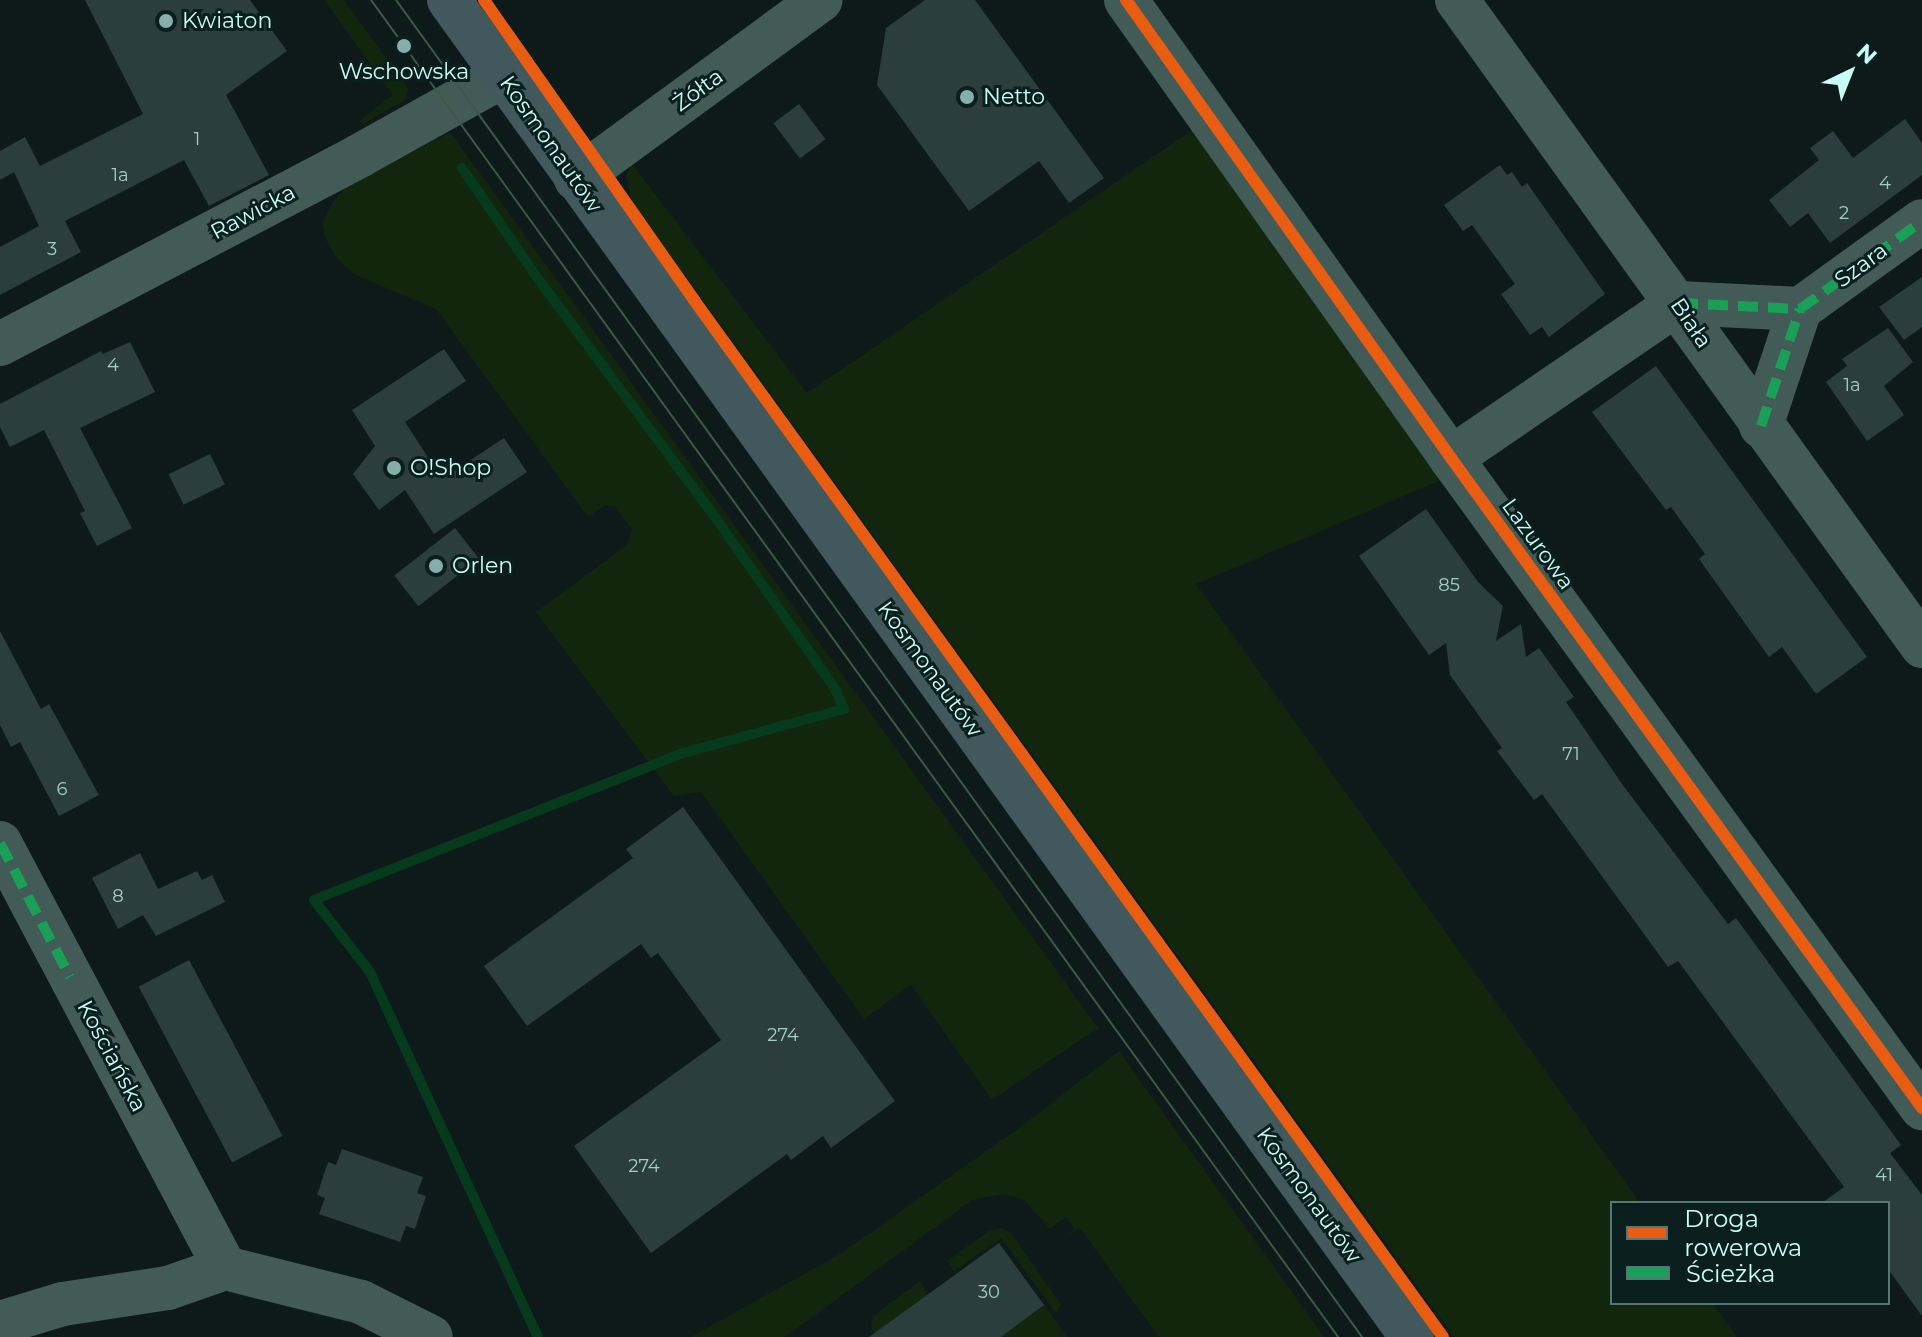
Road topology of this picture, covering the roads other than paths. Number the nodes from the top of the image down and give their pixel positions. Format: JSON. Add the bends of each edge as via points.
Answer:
{"nodes":[{"id":1,"x":449,"y":0,"type":"edge"},
{"id":2,"x":821,"y":0,"type":"edge"},
{"id":3,"x":1126,"y":0,"type":"edge"},
{"id":4,"x":1457,"y":0,"type":"edge"},
{"id":5,"x":503,"y":76,"type":"junction"},
{"id":6,"x":576,"y":179,"type":"junction"},
{"id":7,"x":1922,"y":221,"type":"edge"},
{"id":8,"x":1678,"y":303,"type":"junction"},
{"id":9,"x":1800,"y":309,"type":"junction"},
{"id":10,"x":0,"y":344,"type":"edge"},
{"id":11,"x":1761,"y":426,"type":"junction"},
{"id":12,"x":1451,"y":458,"type":"junction"},
{"id":13,"x":1922,"y":646,"type":"edge"},
{"id":14,"x":0,"y":843,"type":"edge"},
{"id":15,"x":1922,"y":1108,"type":"edge"},
{"id":16,"x":225,"y":1268,"type":"junction"},
{"id":17,"x":0,"y":1323,"type":"edge"},
{"id":18,"x":431,"y":1337,"type":"edge"},
{"id":19,"x":1412,"y":1337,"type":"edge"}],
"edges":[{"from":1,"to":5,"type":"main road","name":"Kosmonautów"},
{"from":2,"to":6,"type":"street","name":"Żółta"},
{"from":3,"to":12,"type":"street","name":"Lazurowa"},
{"from":4,"to":8,"type":"street","name":"Biała"},
{"from":5,"to":6,"type":"main road","name":"Kosmonautów"},
{"from":5,"to":10,"type":"street","name":"Rawicka"},
{"from":6,"to":19,"type":"main road","name":"Kosmonautów"},
{"from":7,"to":9,"type":"street","name":"Szara"},
{"from":8,"to":9,"type":"street"},
{"from":8,"to":11,"type":"street","name":"Biała"},
{"from":8,"to":12,"type":"street"},
{"from":9,"to":11,"type":"street"},
{"from":11,"to":13,"type":"street","name":"Biała"},
{"from":12,"to":15,"type":"street","name":"Lazurowa"},
{"from":14,"to":16,"type":"street","name":"Kościańska"},
{"from":16,"to":17,"type":"street","via":[[168,1288],[63,1304]]},
{"from":16,"to":18,"type":"street","via":[[361,1302]]}]}
